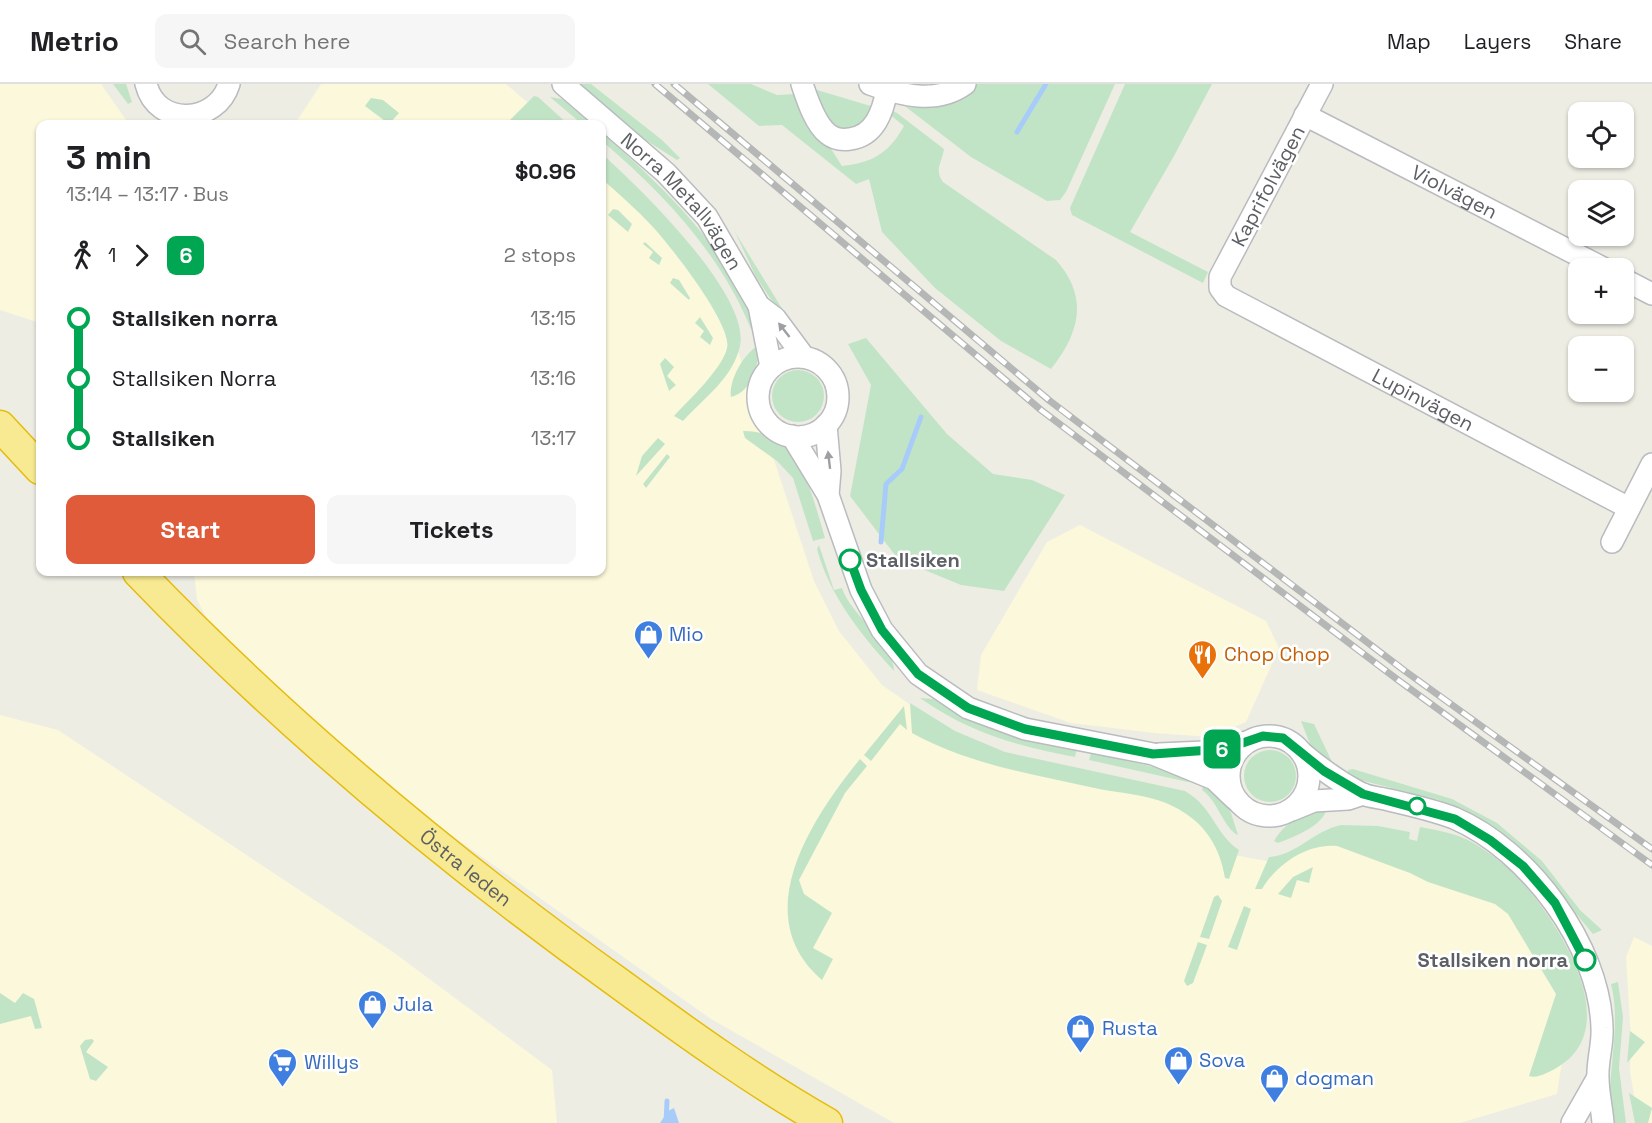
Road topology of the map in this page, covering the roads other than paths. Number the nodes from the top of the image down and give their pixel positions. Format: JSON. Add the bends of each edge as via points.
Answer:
{"nodes":[{"id":1,"x":146,"y":84,"type":"edge"},
{"id":2,"x":229,"y":84,"type":"edge"},
{"id":3,"x":563,"y":84,"type":"edge"},
{"id":4,"x":802,"y":84,"type":"edge"},
{"id":5,"x":965,"y":84,"type":"edge"},
{"id":6,"x":1322,"y":84,"type":"edge"},
{"id":7,"x":878,"y":87,"type":"edge"},
{"id":8,"x":1305,"y":115,"type":"junction"},
{"id":9,"x":605,"y":120,"type":"edge"},
{"id":10,"x":606,"y":121,"type":"edge"},
{"id":11,"x":1584,"y":258,"type":"edge"},
{"id":12,"x":1634,"y":285,"type":"edge"},
{"id":13,"x":1220,"y":288,"type":"joint"},
{"id":14,"x":1652,"y":294,"type":"edge"},
{"id":15,"x":759,"y":306,"type":"junction"},
{"id":16,"x":804,"y":357,"type":"junction"},
{"id":17,"x":771,"y":366,"type":"junction"},
{"id":18,"x":826,"y":425,"type":"junction"},
{"id":19,"x":0,"y":426,"type":"edge"},
{"id":20,"x":792,"y":436,"type":"junction"},
{"id":21,"x":0,"y":439,"type":"edge"},
{"id":22,"x":1652,"y":464,"type":"edge"},
{"id":23,"x":36,"y":465,"type":"edge"},
{"id":24,"x":36,"y":477,"type":"edge"},
{"id":25,"x":828,"y":495,"type":"junction"},
{"id":26,"x":1629,"y":508,"type":"junction"},
{"id":27,"x":1612,"y":542,"type":"dead end"},
{"id":28,"x":132,"y":576,"type":"edge"},
{"id":29,"x":142,"y":576,"type":"edge"},
{"id":30,"x":1247,"y":742,"type":"junction"},
{"id":31,"x":1302,"y":753,"type":"junction"},
{"id":32,"x":1153,"y":754,"type":"junction"},
{"id":33,"x":1363,"y":794,"type":"junction"},
{"id":34,"x":1235,"y":799,"type":"junction"},
{"id":35,"x":1292,"y":810,"type":"junction"},
{"id":36,"x":1597,"y":1079,"type":"junction"},
{"id":37,"x":806,"y":1123,"type":"edge"},
{"id":38,"x":827,"y":1123,"type":"edge"},
{"id":39,"x":1572,"y":1123,"type":"edge"},
{"id":40,"x":1602,"y":1123,"type":"edge"}],
"edges":[{"from":1,"to":2,"type":"street","via":[[158,105],[175,115],[186,116],[216,106]]},
{"from":3,"to":9,"type":"street","name":"Norra Metallvägen"},
{"from":4,"to":7,"type":"street","via":[[819,124],[829,135],[843,140],[869,131],[879,118]]},
{"from":5,"to":7,"type":"street","via":[[935,97]]},
{"from":6,"to":8,"type":"street","name":"Kaprifolvägen"},
{"from":8,"to":11,"type":"street","name":"Violvägen"},
{"from":8,"to":13,"type":"street","name":"Kaprifolvägen","via":[[1220,277]]},
{"from":10,"to":15,"type":"street","name":"Norra Metallvägen","via":[[666,173],[707,217]]},
{"from":12,"to":14,"type":"street"},
{"from":13,"to":26,"type":"street","name":"Lupinvägen","via":[[1226,296]]},
{"from":16,"to":15,"type":"street","name":"Norra Metallvägen","one_way":true,"via":[[775,318]]},
{"from":15,"to":17,"type":"street","name":"Norra Metallvägen"},
{"from":16,"to":17,"type":"street"},
{"from":16,"to":18,"type":"street","name":"Norra Metallvägen","via":[[827,368],[838,390],[838,403]]},
{"from":17,"to":20,"type":"street","name":"Norra Metallvägen","via":[[759,387],[759,408],[773,428]]},
{"from":18,"to":20,"type":"street","via":[[810,435]]},
{"from":25,"to":18,"type":"street","name":"Norra Metallvägen","one_way":true},
{"from":19,"to":23,"type":"highway"},
{"from":20,"to":25,"type":"street","name":"Norra Metallvägen"},
{"from":21,"to":24,"type":"highway"},
{"from":22,"to":26,"type":"street"},
{"from":25,"to":32,"type":"street","name":"Norra Metallvägen","via":[[861,590],[882,630],[918,674],[968,708],[1025,729]]},
{"from":26,"to":27,"type":"street"},
{"from":28,"to":37,"type":"highway","name":"Östra leden","via":[[242,684],[412,835],[546,943],[682,1042]]},
{"from":29,"to":38,"type":"highway","name":"Östra leden","via":[[253,687],[417,829],[552,936],[689,1034]]},
{"from":30,"to":31,"type":"street","via":[[1273,736],[1292,743]]},
{"from":30,"to":32,"type":"street","name":"Norra Metallvägen","via":[[1203,752]]},
{"from":30,"to":34,"type":"street","via":[[1231,762],[1230,787]]},
{"from":31,"to":33,"type":"street"},
{"from":31,"to":35,"type":"street","via":[[1309,777],[1301,801]]},
{"from":32,"to":34,"type":"street","name":"Norra Metallvägen","via":[[1214,779]]},
{"from":33,"to":35,"type":"street","via":[[1314,801]]},
{"from":33,"to":36,"type":"street","via":[[1455,819],[1523,866],[1555,903],[1580,947],[1596,987],[1602,1028]]},
{"from":34,"to":35,"type":"street","via":[[1249,812],[1261,816],[1273,817]]},
{"from":36,"to":39,"type":"street"},
{"from":36,"to":40,"type":"street"}]}
